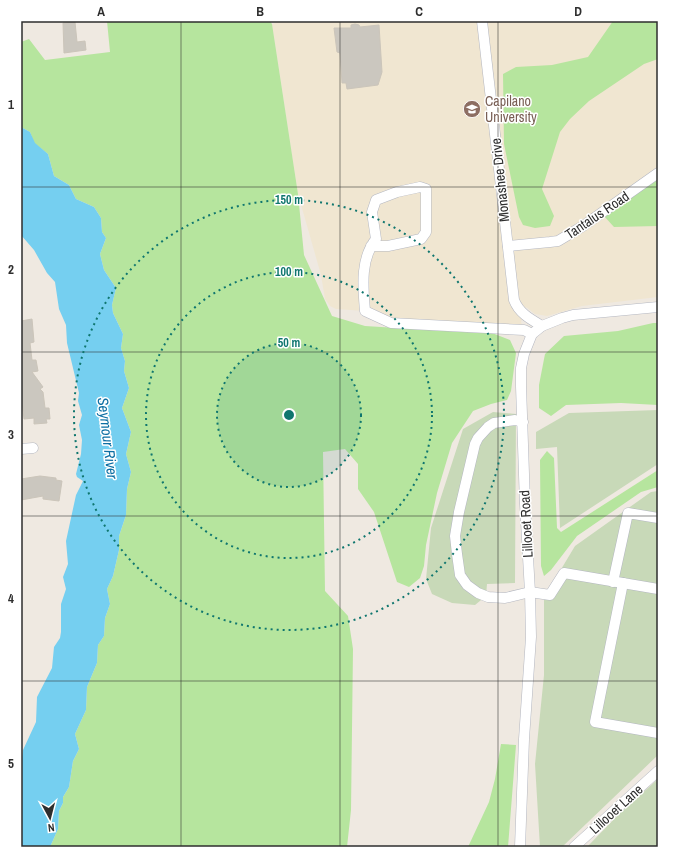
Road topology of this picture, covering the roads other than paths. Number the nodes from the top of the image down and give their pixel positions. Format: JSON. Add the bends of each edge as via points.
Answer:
{"nodes":[{"id":1,"x":482,"y":21,"type":"edge"},
{"id":2,"x":658,"y":173,"type":"edge"},
{"id":3,"x":371,"y":246,"type":"junction"},
{"id":4,"x":508,"y":246,"type":"junction"},
{"id":5,"x":658,"y":307,"type":"edge"},
{"id":6,"x":542,"y":326,"type":"junction"},
{"id":7,"x":532,"y":334,"type":"junction"},
{"id":8,"x":523,"y":422,"type":"junction"},
{"id":9,"x":33,"y":448,"type":"dead end"},
{"id":10,"x":21,"y":449,"type":"edge"},
{"id":11,"x":658,"y":518,"type":"edge"},
{"id":12,"x":618,"y":583,"type":"junction"},
{"id":13,"x":658,"y":589,"type":"edge"},
{"id":14,"x":530,"y":592,"type":"junction"},
{"id":15,"x":658,"y":733,"type":"edge"},
{"id":16,"x":658,"y":770,"type":"edge"},
{"id":17,"x":520,"y":847,"type":"edge"},
{"id":18,"x":574,"y":847,"type":"edge"}],
"edges":[{"from":1,"to":4,"type":"street","name":"Monashee Drive"},
{"from":2,"to":4,"type":"street","name":"Tantalus Road","via":[[558,241]]},
{"from":3,"to":3,"type":"street","via":[[376,239],[372,212],[376,200],[420,187],[426,190],[426,232],[421,239],[388,246]]},
{"from":3,"to":7,"type":"street","via":[[364,270],[365,311],[391,323],[524,330]]},
{"from":4,"to":6,"type":"street","name":"Monashee Drive","via":[[514,300],[528,318]]},
{"from":5,"to":6,"type":"street","name":"Lillooet Road","via":[[573,316]]},
{"from":6,"to":7,"type":"street","name":"Lillooet Road"},
{"from":7,"to":8,"type":"street","name":"Lillooet Road","via":[[521,368]]},
{"from":8,"to":14,"type":"street","name":"Lillooet Road"},
{"from":8,"to":14,"type":"street","via":[[515,420],[494,423],[478,438],[455,536],[460,575],[467,585],[488,597],[504,598]]},
{"from":9,"to":10,"type":"street"},
{"from":11,"to":12,"type":"street","via":[[628,513]]},
{"from":12,"to":13,"type":"street"},
{"from":12,"to":14,"type":"street","via":[[564,573],[550,595]]},
{"from":12,"to":15,"type":"street","via":[[595,722]]},
{"from":14,"to":17,"type":"street","name":"Lillooet Road","via":[[531,638]]},
{"from":16,"to":18,"type":"street","name":"Lillooet Lane"}]}
